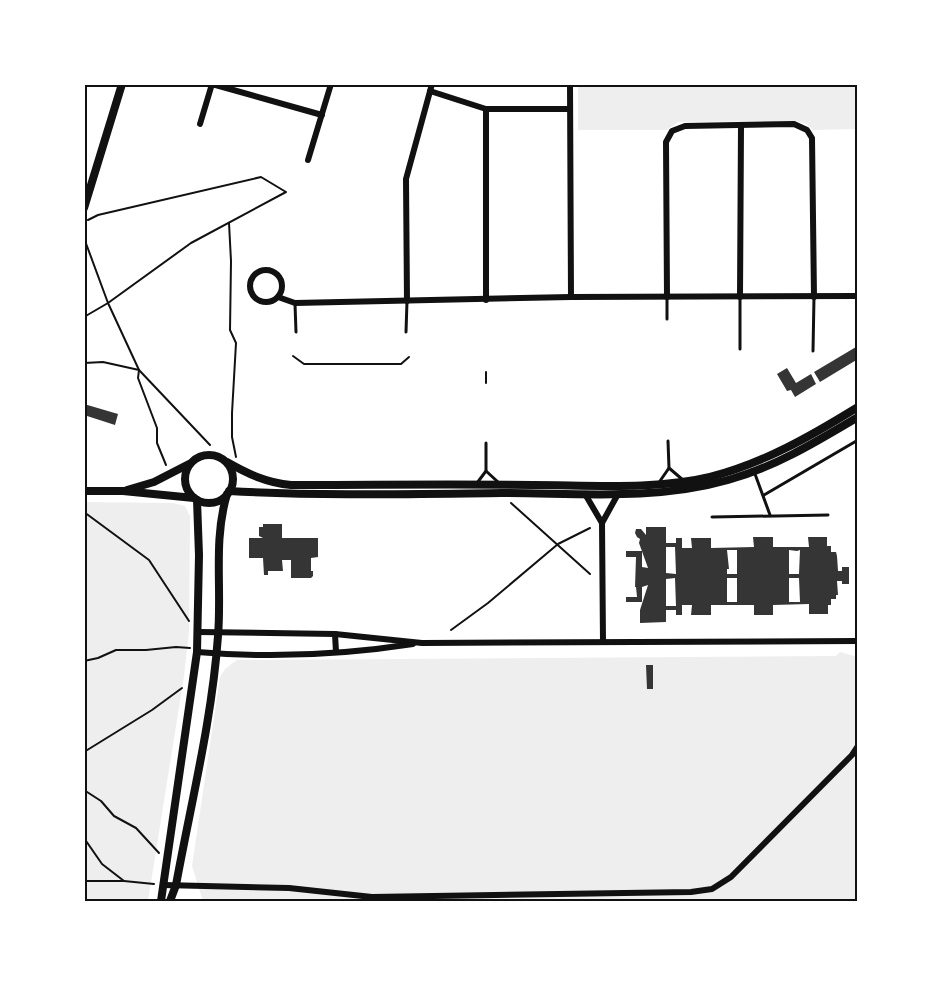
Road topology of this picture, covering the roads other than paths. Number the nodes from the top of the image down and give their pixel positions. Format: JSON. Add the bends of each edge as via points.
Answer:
{"nodes":[{"id":1,"x":122,"y":84,"type":"edge"},
{"id":2,"x":331,"y":84,"type":"edge"},
{"id":3,"x":570,"y":84,"type":"edge"},
{"id":4,"x":431,"y":88,"type":"edge"},
{"id":5,"x":486,"y":109,"type":"junction"},
{"id":6,"x":570,"y":109,"type":"junction"},
{"id":7,"x":322,"y":115,"type":"junction"},
{"id":8,"x":200,"y":124,"type":"dead end"},
{"id":9,"x":741,"y":126,"type":"junction"},
{"id":10,"x":308,"y":160,"type":"dead end"},
{"id":11,"x":84,"y":208,"type":"edge"},
{"id":12,"x":858,"y":296,"type":"edge"},
{"id":13,"x":278,"y":297,"type":"junction"},
{"id":14,"x":572,"y":297,"type":"junction"},
{"id":15,"x":667,"y":297,"type":"junction"},
{"id":16,"x":740,"y":297,"type":"junction"},
{"id":17,"x":813,"y":297,"type":"junction"},
{"id":18,"x":486,"y":300,"type":"junction"},
{"id":19,"x":407,"y":301,"type":"junction"},
{"id":20,"x":295,"y":303,"type":"junction"},
{"id":21,"x":668,"y":319,"type":"dead end"},
{"id":22,"x":296,"y":332,"type":"dead end"},
{"id":23,"x":406,"y":332,"type":"dead end"},
{"id":24,"x":740,"y":349,"type":"dead end"},
{"id":25,"x":813,"y":351,"type":"dead end"},
{"id":26,"x":858,"y":407,"type":"edge"},
{"id":27,"x":858,"y":417,"type":"edge"},
{"id":28,"x":858,"y":440,"type":"edge"},
{"id":29,"x":668,"y":441,"type":"dead end"},
{"id":30,"x":486,"y":443,"type":"dead end"},
{"id":31,"x":226,"y":462,"type":"junction"},
{"id":32,"x":190,"y":464,"type":"junction"},
{"id":33,"x":669,"y":468,"type":"junction"},
{"id":34,"x":486,"y":471,"type":"junction"},
{"id":35,"x":754,"y":472,"type":"junction"},
{"id":36,"x":685,"y":482,"type":"junction"},
{"id":37,"x":502,"y":484,"type":"junction"},
{"id":38,"x":658,"y":484,"type":"junction"},
{"id":39,"x":476,"y":485,"type":"junction"},
{"id":40,"x":84,"y":491,"type":"edge"},
{"id":41,"x":123,"y":491,"type":"junction"},
{"id":42,"x":228,"y":493,"type":"junction"},
{"id":43,"x":585,"y":494,"type":"junction"},
{"id":44,"x":618,"y":494,"type":"junction"},
{"id":45,"x":764,"y":495,"type":"junction"},
{"id":46,"x":196,"y":499,"type":"junction"},
{"id":47,"x":828,"y":515,"type":"dead end"},
{"id":48,"x":770,"y":516,"type":"junction"},
{"id":49,"x":712,"y":517,"type":"dead end"},
{"id":50,"x":602,"y":523,"type":"junction"},
{"id":51,"x":198,"y":632,"type":"junction"},
{"id":52,"x":218,"y":634,"type":"junction"},
{"id":53,"x":335,"y":634,"type":"junction"},
{"id":54,"x":858,"y":641,"type":"edge"},
{"id":55,"x":603,"y":642,"type":"junction"},
{"id":56,"x":422,"y":643,"type":"junction"},
{"id":57,"x":193,"y":650,"type":"junction"},
{"id":58,"x":336,"y":652,"type":"junction"},
{"id":59,"x":216,"y":654,"type":"junction"},
{"id":60,"x":858,"y":746,"type":"edge"},
{"id":61,"x":163,"y":885,"type":"junction"},
{"id":62,"x":176,"y":885,"type":"junction"},
{"id":63,"x":161,"y":901,"type":"edge"},
{"id":64,"x":170,"y":901,"type":"edge"}],
"edges":[{"from":1,"to":11,"type":"street"},
{"from":2,"to":7,"type":"street"},
{"from":3,"to":6,"type":"street"},
{"from":4,"to":5,"type":"street"},
{"from":4,"to":19,"type":"street","via":[[406,178]]},
{"from":5,"to":6,"type":"street"},
{"from":5,"to":18,"type":"street"},
{"from":6,"to":14,"type":"street"},
{"from":7,"to":8,"type":"street","via":[[212,84]]},
{"from":7,"to":10,"type":"street"},
{"from":9,"to":15,"type":"street","via":[[685,126],[668,136]]},
{"from":9,"to":16,"type":"street"},
{"from":9,"to":17,"type":"street","via":[[794,124],[811,134]]},
{"from":12,"to":17,"type":"street"},
{"from":13,"to":13,"type":"street","via":[[266,302],[254,297],[252,279],[262,270],[275,273],[282,284]]},
{"from":13,"to":20,"type":"street"},
{"from":14,"to":15,"type":"street"},
{"from":14,"to":18,"type":"street"},
{"from":15,"to":16,"type":"street"},
{"from":15,"to":21,"type":"lane"},
{"from":16,"to":17,"type":"street"},
{"from":16,"to":24,"type":"lane"},
{"from":17,"to":25,"type":"lane"},
{"from":18,"to":19,"type":"street"},
{"from":19,"to":20,"type":"street"},
{"from":19,"to":23,"type":"lane"},
{"from":20,"to":22,"type":"lane"},
{"from":26,"to":36,"type":"main road","via":[[751,464]]},
{"from":27,"to":35,"type":"main road"},
{"from":28,"to":45,"type":"lane"},
{"from":29,"to":33,"type":"lane"},
{"from":30,"to":34,"type":"lane"},
{"from":31,"to":32,"type":"main road","via":[[208,454]]},
{"from":31,"to":39,"type":"main road","via":[[279,484]]},
{"from":31,"to":42,"type":"main road","via":[[232,475]]},
{"from":32,"to":41,"type":"main road","via":[[154,482]]},
{"from":32,"to":46,"type":"main road","via":[[185,482]]},
{"from":33,"to":36,"type":"lane"},
{"from":33,"to":38,"type":"lane"},
{"from":34,"to":37,"type":"lane"},
{"from":34,"to":39,"type":"lane"},
{"from":35,"to":44,"type":"main road","via":[[696,488]]},
{"from":35,"to":45,"type":"lane"},
{"from":36,"to":38,"type":"main road"},
{"from":37,"to":38,"type":"main road"},
{"from":37,"to":39,"type":"main road"},
{"from":40,"to":41,"type":"main road"},
{"from":41,"to":46,"type":"main road"},
{"from":42,"to":43,"type":"main road"},
{"from":42,"to":46,"type":"main road","via":[[211,503]]},
{"from":42,"to":52,"type":"street","via":[[221,513],[219,540]]},
{"from":43,"to":44,"type":"main road"},
{"from":43,"to":50,"type":"street"},
{"from":44,"to":50,"type":"street"},
{"from":45,"to":48,"type":"lane"},
{"from":46,"to":51,"type":"street"},
{"from":47,"to":48,"type":"lane"},
{"from":48,"to":49,"type":"lane"},
{"from":50,"to":55,"type":"street"},
{"from":51,"to":52,"type":"street"},
{"from":51,"to":57,"type":"street"},
{"from":52,"to":53,"type":"street"},
{"from":52,"to":59,"type":"street"},
{"from":53,"to":56,"type":"street"},
{"from":53,"to":58,"type":"street"},
{"from":54,"to":55,"type":"street"},
{"from":55,"to":56,"type":"street"},
{"from":56,"to":58,"type":"street"},
{"from":57,"to":59,"type":"street"},
{"from":57,"to":61,"type":"street"},
{"from":58,"to":59,"type":"street"},
{"from":59,"to":62,"type":"street"},
{"from":60,"to":62,"type":"street","via":[[731,877],[712,889],[372,897],[289,888]]},
{"from":61,"to":62,"type":"street"},
{"from":61,"to":63,"type":"street"},
{"from":62,"to":64,"type":"street"}]}
